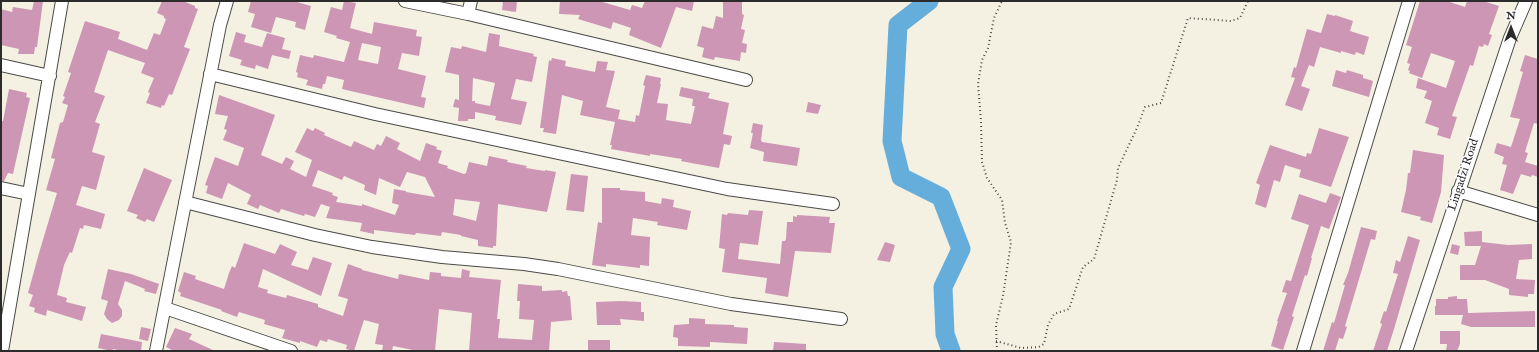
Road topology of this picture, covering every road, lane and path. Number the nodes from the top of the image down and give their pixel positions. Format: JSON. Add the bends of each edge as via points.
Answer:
{"nodes":[{"id":1,"x":62,"y":1,"type":"edge"},
{"id":2,"x":227,"y":1,"type":"edge"},
{"id":3,"x":405,"y":1,"type":"edge"},
{"id":4,"x":471,"y":1,"type":"edge"},
{"id":5,"x":1002,"y":1,"type":"edge"},
{"id":6,"x":1248,"y":1,"type":"edge"},
{"id":7,"x":1409,"y":1,"type":"edge"},
{"id":8,"x":1526,"y":1,"type":"edge"},
{"id":9,"x":468,"y":14,"type":"junction"},
{"id":10,"x":1,"y":65,"type":"edge"},
{"id":11,"x":210,"y":74,"type":"junction"},
{"id":12,"x":50,"y":76,"type":"junction"},
{"id":13,"x":746,"y":80,"type":"dead end"},
{"id":14,"x":1,"y":188,"type":"edge"},
{"id":15,"x":1458,"y":191,"type":"junction"},
{"id":16,"x":29,"y":194,"type":"junction"},
{"id":17,"x":185,"y":202,"type":"junction"},
{"id":18,"x":833,"y":204,"type":"dead end"},
{"id":19,"x":1538,"y":215,"type":"edge"},
{"id":20,"x":166,"y":308,"type":"junction"},
{"id":21,"x":841,"y":319,"type":"dead end"},
{"id":22,"x":996,"y":341,"type":"junction"},
{"id":23,"x":2,"y":351,"type":"edge"},
{"id":24,"x":156,"y":351,"type":"edge"},
{"id":25,"x":291,"y":351,"type":"edge"},
{"id":26,"x":997,"y":351,"type":"edge"},
{"id":27,"x":1303,"y":351,"type":"edge"},
{"id":28,"x":1406,"y":351,"type":"edge"}],
"edges":[{"from":1,"to":12,"type":"street"},
{"from":2,"to":11,"type":"street"},
{"from":3,"to":9,"type":"street"},
{"from":4,"to":9,"type":"street"},
{"from":5,"to":22,"type":"path","via":[[994,18],[978,84],[982,162],[987,178],[1002,200],[1011,242],[996,325]]},
{"from":6,"to":22,"type":"path","via":[[1240,18],[1231,21],[1188,18],[1161,103],[1145,107],[1118,168],[1117,180],[1094,258],[1083,267],[1069,309],[1054,314],[1048,325],[1044,344],[1039,348],[1022,348]]},
{"from":7,"to":27,"type":"street"},
{"from":8,"to":15,"type":"street","name":"Lingadzi Road","via":[[1510,38]]},
{"from":9,"to":13,"type":"street"},
{"from":10,"to":12,"type":"street"},
{"from":11,"to":17,"type":"street"},
{"from":11,"to":18,"type":"street","via":[[398,119],[727,189]]},
{"from":12,"to":16,"type":"street"},
{"from":14,"to":16,"type":"street"},
{"from":15,"to":19,"type":"street"},
{"from":15,"to":28,"type":"street","name":"Lingadzi Road"},
{"from":16,"to":23,"type":"street"},
{"from":17,"to":20,"type":"street"},
{"from":17,"to":21,"type":"street","via":[[372,247],[558,269],[731,304]]},
{"from":20,"to":24,"type":"street"},
{"from":20,"to":25,"type":"street"},
{"from":22,"to":26,"type":"path"}]}
